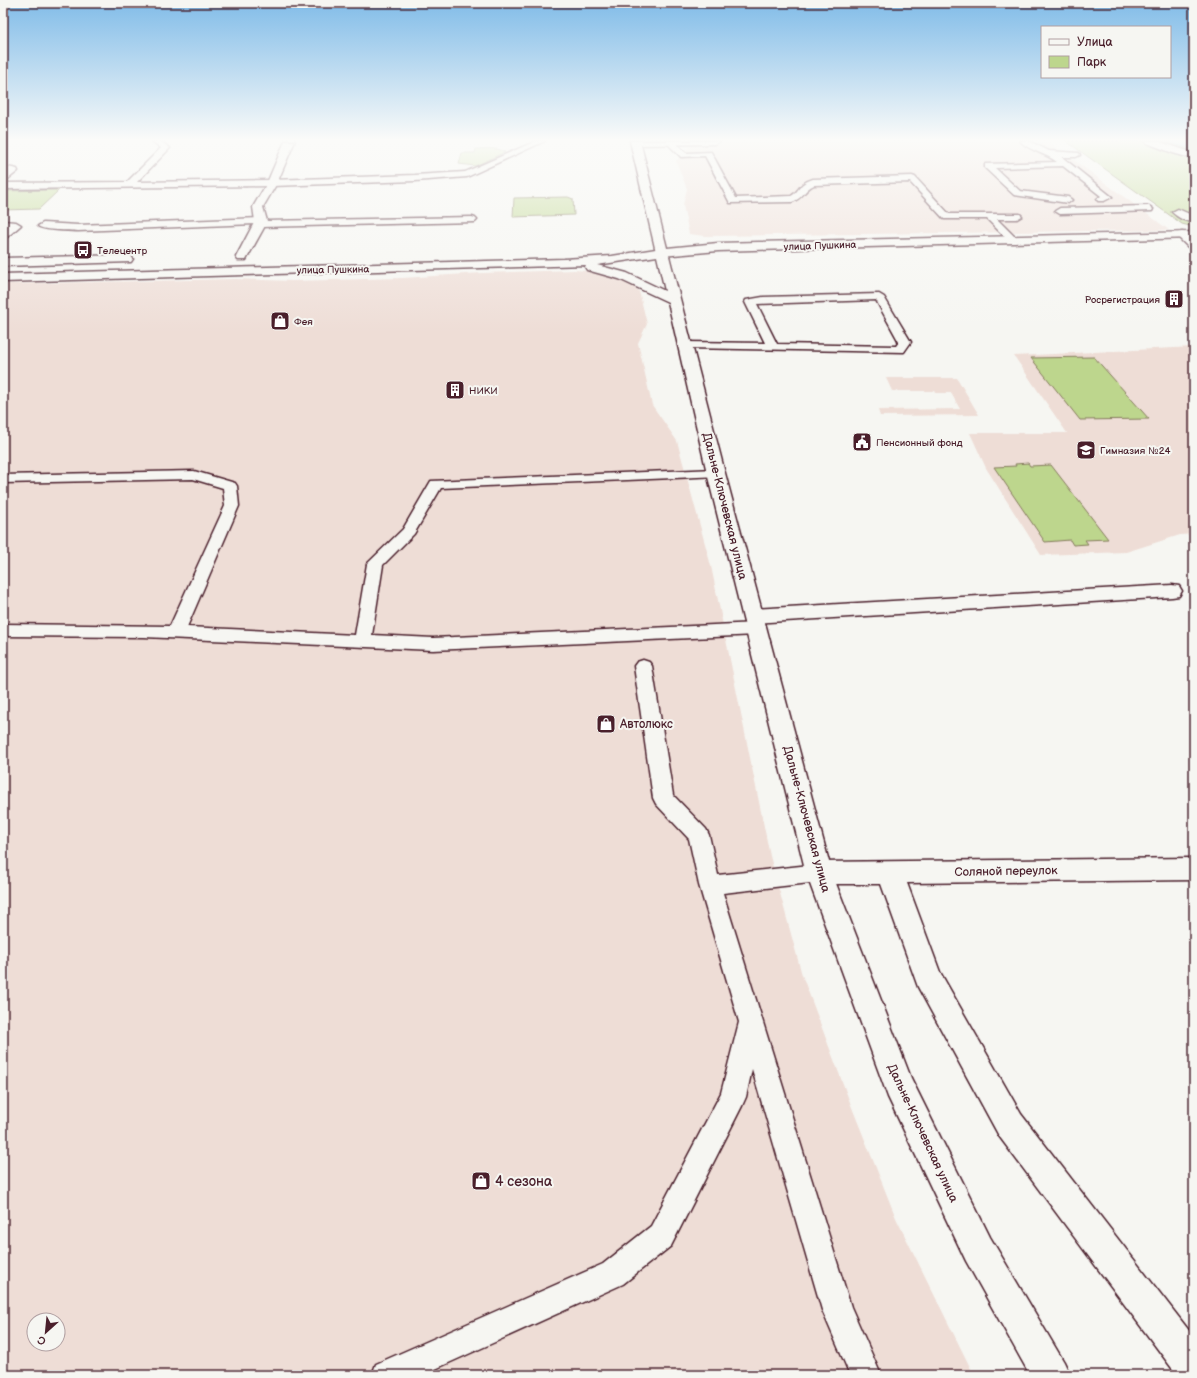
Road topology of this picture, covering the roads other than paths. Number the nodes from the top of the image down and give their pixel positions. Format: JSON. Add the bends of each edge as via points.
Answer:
{"nodes":[{"id":1,"x":259,"y":205,"type":"edge"},
{"id":2,"x":651,"y":205,"type":"edge"},
{"id":3,"x":936,"y":205,"type":"edge"},
{"id":4,"x":1149,"y":209,"type":"dead end"},
{"id":5,"x":1060,"y":211,"type":"dead end"},
{"id":6,"x":1178,"y":212,"type":"dead end"},
{"id":7,"x":989,"y":216,"type":"junction"},
{"id":8,"x":1017,"y":216,"type":"dead end"},
{"id":9,"x":472,"y":220,"type":"dead end"},
{"id":10,"x":1192,"y":221,"type":"edge"},
{"id":11,"x":260,"y":223,"type":"junction"},
{"id":12,"x":3,"y":224,"type":"edge"},
{"id":13,"x":43,"y":226,"type":"dead end"},
{"id":14,"x":1182,"y":235,"type":"junction"},
{"id":15,"x":1194,"y":235,"type":"edge"},
{"id":16,"x":3,"y":236,"type":"edge"},
{"id":17,"x":1012,"y":240,"type":"junction"},
{"id":18,"x":1194,"y":246,"type":"edge"},
{"id":19,"x":570,"y":251,"type":"dead end"},
{"id":20,"x":662,"y":252,"type":"junction"},
{"id":21,"x":242,"y":257,"type":"junction"},
{"id":22,"x":257,"y":257,"type":"dead end"},
{"id":23,"x":227,"y":258,"type":"dead end"},
{"id":24,"x":137,"y":259,"type":"dead end"},
{"id":25,"x":3,"y":262,"type":"edge"},
{"id":26,"x":564,"y":264,"type":"junction"},
{"id":27,"x":3,"y":278,"type":"edge"},
{"id":28,"x":673,"y":300,"type":"junction"},
{"id":29,"x":684,"y":345,"type":"junction"},
{"id":30,"x":773,"y":347,"type":"junction"},
{"id":31,"x":716,"y":473,"type":"junction"},
{"id":32,"x":3,"y":479,"type":"edge"},
{"id":33,"x":1172,"y":591,"type":"dead end"},
{"id":34,"x":755,"y":622,"type":"junction"},
{"id":35,"x":3,"y":630,"type":"edge"},
{"id":36,"x":176,"y":632,"type":"junction"},
{"id":37,"x":363,"y":641,"type":"junction"},
{"id":38,"x":643,"y":666,"type":"dead end"},
{"id":39,"x":1194,"y":869,"type":"edge"},
{"id":40,"x":890,"y":872,"type":"junction"},
{"id":41,"x":819,"y":873,"type":"junction"},
{"id":42,"x":710,"y":885,"type":"junction"},
{"id":43,"x":751,"y":1022,"type":"junction"},
{"id":44,"x":1194,"y":1367,"type":"edge"},
{"id":45,"x":386,"y":1375,"type":"edge"},
{"id":46,"x":866,"y":1375,"type":"edge"},
{"id":47,"x":1051,"y":1375,"type":"edge"}],
"edges":[{"from":1,"to":11,"type":"main road"},
{"from":2,"to":20,"type":"main road","name":"Дальне-Ключевская улица"},
{"from":3,"to":7,"type":"lane","via":[[947,217]]},
{"from":4,"to":5,"type":"lane"},
{"from":6,"to":10,"type":"main road"},
{"from":7,"to":8,"type":"lane"},
{"from":7,"to":17,"type":"lane"},
{"from":9,"to":11,"type":"lane"},
{"from":11,"to":13,"type":"lane","via":[[78,228]]},
{"from":11,"to":21,"type":"main road"},
{"from":12,"to":16,"type":"lane","via":[[16,225]]},
{"from":14,"to":15,"type":"main road","name":"улица Пушкина"},
{"from":14,"to":17,"type":"main road","name":"улица Пушкина"},
{"from":14,"to":18,"type":"main road"},
{"from":17,"to":20,"type":"main road","name":"улица Пушкина","via":[[718,247]]},
{"from":19,"to":20,"type":"main road","name":"улица Пушкина"},
{"from":20,"to":26,"type":"main road","name":"улица Пушкина"},
{"from":20,"to":28,"type":"main road","name":"Дальне-Ключевская улица"},
{"from":21,"to":22,"type":"main road"},
{"from":21,"to":23,"type":"main road"},
{"from":24,"to":25,"type":"main road"},
{"from":26,"to":27,"type":"main road","name":"улица Пушкина"},
{"from":26,"to":28,"type":"main road","via":[[612,272]]},
{"from":28,"to":29,"type":"main road","name":"Дальне-Ключевская улица"},
{"from":29,"to":30,"type":"lane"},
{"from":29,"to":31,"type":"main road","name":"Дальне-Ключевская улица"},
{"from":30,"to":30,"type":"lane","via":[[900,350],[904,342],[879,297],[750,302]]},
{"from":31,"to":34,"type":"main road","name":"Дальне-Ключевская улица"},
{"from":31,"to":37,"type":"lane","via":[[436,484],[409,531],[375,564]]},
{"from":32,"to":36,"type":"lane","via":[[194,475],[230,486],[232,506]]},
{"from":33,"to":34,"type":"main road"},
{"from":34,"to":37,"type":"lane","via":[[433,644]]},
{"from":34,"to":41,"type":"main road","name":"Дальне-Ключевская улица"},
{"from":35,"to":36,"type":"lane"},
{"from":36,"to":37,"type":"lane"},
{"from":38,"to":42,"type":"lane","via":[[663,798],[699,835]]},
{"from":39,"to":40,"type":"main road","name":"Соляной переулок"},
{"from":40,"to":41,"type":"main road","name":"Соляной переулок"},
{"from":40,"to":44,"type":"main road","via":[[928,978],[1010,1125]]},
{"from":41,"to":42,"type":"lane"},
{"from":41,"to":47,"type":"main road","name":"Дальне-Ключевская улица","via":[[899,1086],[978,1249]]},
{"from":42,"to":43,"type":"lane"},
{"from":43,"to":45,"type":"lane","via":[[732,1097],[661,1236],[613,1274]]},
{"from":43,"to":46,"type":"lane","via":[[837,1310]]}]}
